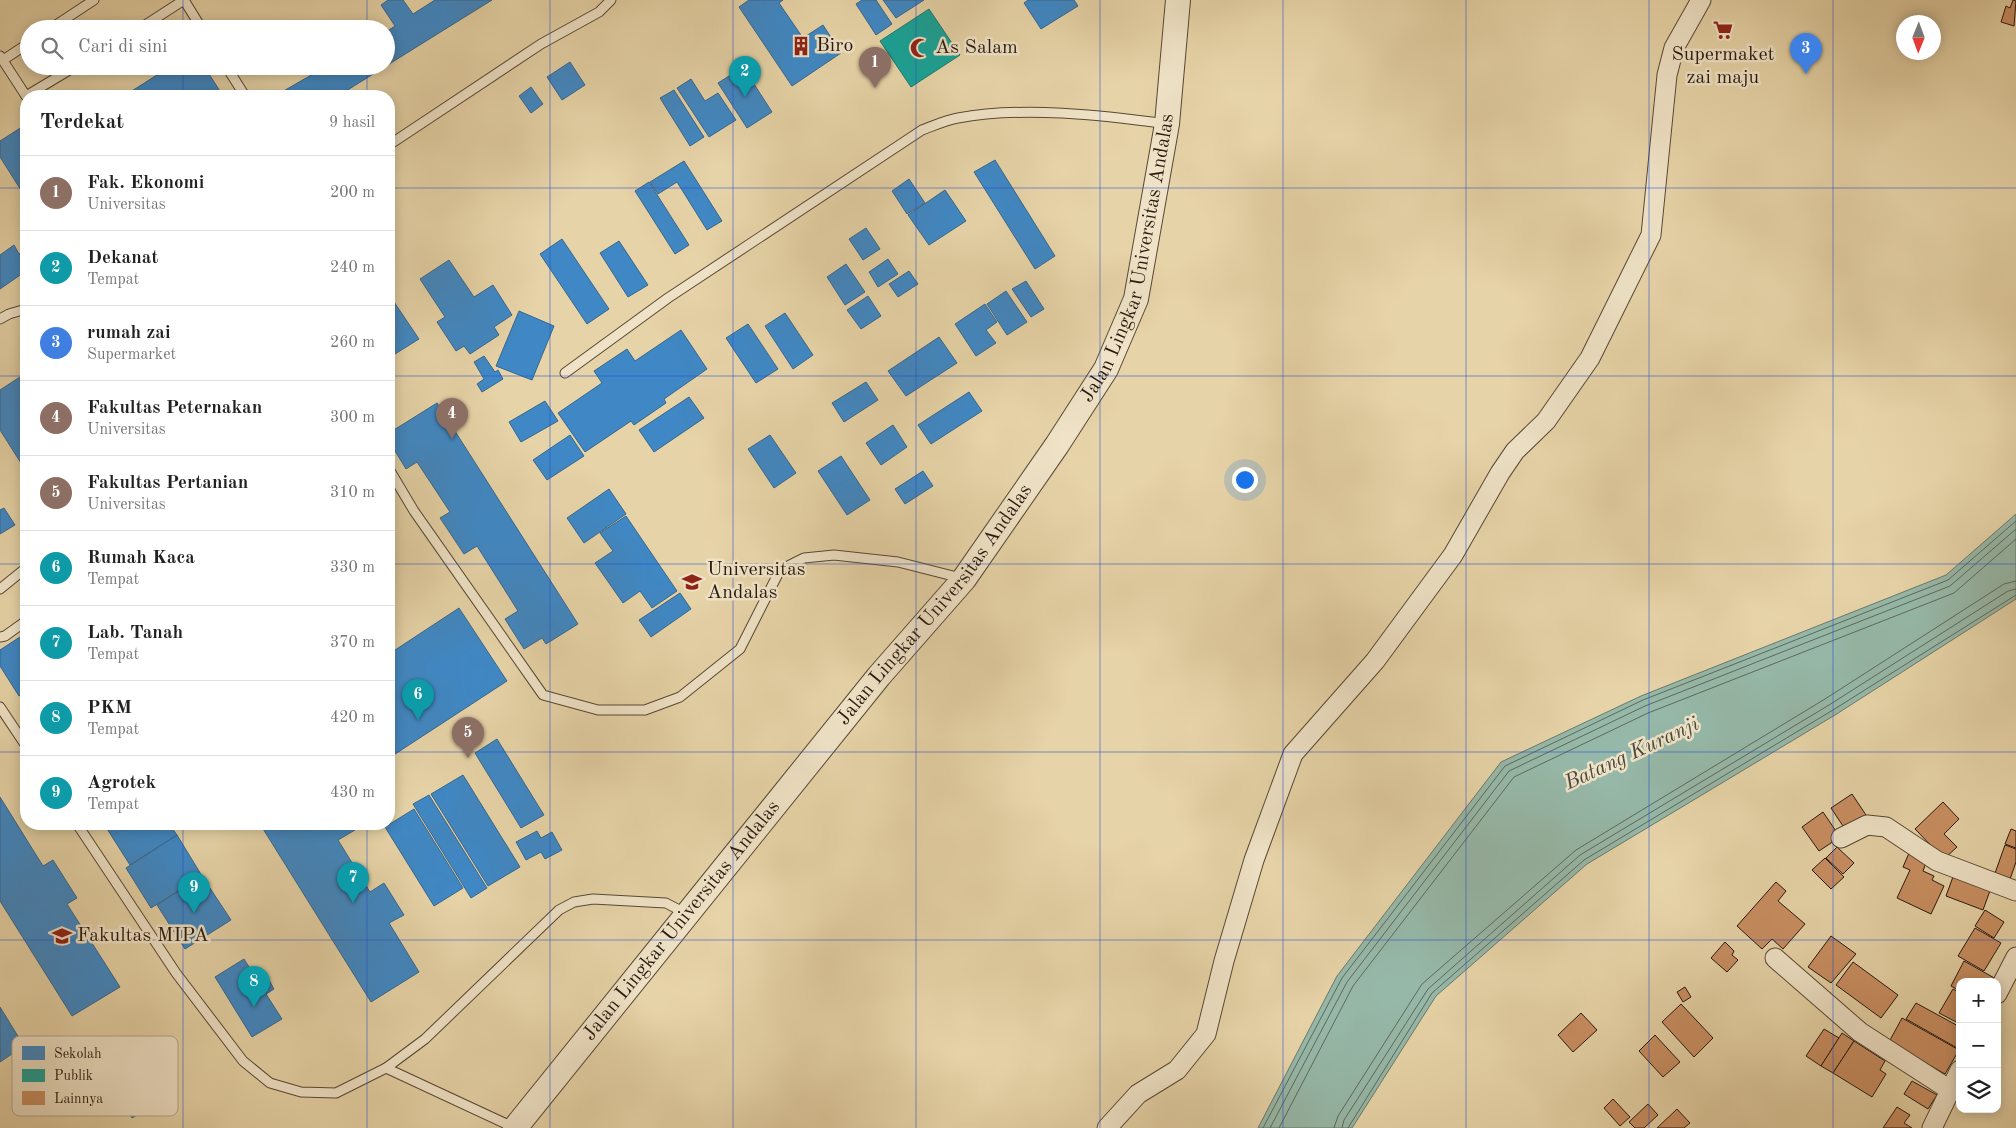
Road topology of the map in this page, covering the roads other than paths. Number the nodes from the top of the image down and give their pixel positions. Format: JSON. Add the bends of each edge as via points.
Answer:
{"nodes":[{"id":1,"x":94,"y":0,"type":"edge"},
{"id":2,"x":184,"y":0,"type":"edge"},
{"id":3,"x":611,"y":0,"type":"edge"},
{"id":4,"x":1178,"y":0,"type":"edge"},
{"id":5,"x":1701,"y":0,"type":"edge"},
{"id":6,"x":64,"y":20,"type":"edge"},
{"id":7,"x":153,"y":20,"type":"edge"},
{"id":8,"x":196,"y":20,"type":"edge"},
{"id":9,"x":20,"y":48,"type":"edge"},
{"id":10,"x":1,"y":58,"type":"edge"},
{"id":11,"x":61,"y":75,"type":"edge"},
{"id":12,"x":232,"y":75,"type":"edge"},
{"id":13,"x":22,"y":90,"type":"edge"},
{"id":14,"x":36,"y":90,"type":"edge"},
{"id":15,"x":241,"y":90,"type":"edge"},
{"id":16,"x":1167,"y":124,"type":"junction"},
{"id":17,"x":395,"y":141,"type":"edge"},
{"id":18,"x":20,"y":311,"type":"edge"},
{"id":19,"x":0,"y":319,"type":"edge"},
{"id":20,"x":565,"y":373,"type":"dead end"},
{"id":21,"x":395,"y":479,"type":"edge"},
{"id":22,"x":20,"y":573,"type":"edge"},
{"id":23,"x":964,"y":579,"type":"junction"},
{"id":24,"x":0,"y":589,"type":"edge"},
{"id":25,"x":20,"y":625,"type":"edge"},
{"id":26,"x":0,"y":637,"type":"edge"},
{"id":27,"x":0,"y":707,"type":"edge"},
{"id":28,"x":20,"y":737,"type":"edge"},
{"id":29,"x":82,"y":830,"type":"edge"},
{"id":30,"x":1841,"y":838,"type":"dead end"},
{"id":31,"x":2016,"y":891,"type":"edge"},
{"id":32,"x":688,"y":914,"type":"junction"},
{"id":33,"x":2016,"y":957,"type":"edge"},
{"id":34,"x":1775,"y":958,"type":"dead end"},
{"id":35,"x":2001,"y":986,"type":"edge"},
{"id":36,"x":386,"y":1068,"type":"junction"},
{"id":37,"x":1956,"y":1078,"type":"edge"},
{"id":38,"x":1950,"y":1090,"type":"junction"},
{"id":39,"x":516,"y":1128,"type":"edge"},
{"id":40,"x":1107,"y":1128,"type":"edge"},
{"id":41,"x":1932,"y":1128,"type":"edge"}],
"edges":[{"from":1,"to":6,"type":"lane"},
{"from":2,"to":7,"type":"lane"},
{"from":2,"to":8,"type":"lane"},
{"from":3,"to":17,"type":"lane","via":[[599,12],[541,44]]},
{"from":4,"to":16,"type":"street","name":"Jalan Lingkar Universitas Andalas"},
{"from":5,"to":40,"type":"street","via":[[1674,48],[1667,75],[1651,235],[1590,358],[1546,421],[1510,458],[1453,555],[1386,646],[1293,754],[1254,860],[1206,1034],[1177,1070],[1138,1094]]},
{"from":9,"to":10,"type":"lane"},
{"from":10,"to":13,"type":"lane"},
{"from":11,"to":14,"type":"lane"},
{"from":12,"to":15,"type":"lane"},
{"from":16,"to":20,"type":"lane","via":[[1121,117],[1009,112],[956,118],[922,130],[668,298]]},
{"from":16,"to":23,"type":"street","name":"Jalan Lingkar Universitas Andalas","via":[[1136,299],[1106,369],[1058,445]]},
{"from":18,"to":19,"type":"lane"},
{"from":21,"to":23,"type":"lane","via":[[544,695],[598,710],[645,710],[680,697],[740,649],[780,570],[804,558],[834,555],[898,562]]},
{"from":22,"to":24,"type":"lane"},
{"from":23,"to":32,"type":"street","name":"Jalan Lingkar Universitas Andalas","via":[[879,676]]},
{"from":25,"to":26,"type":"lane"},
{"from":27,"to":28,"type":"lane"},
{"from":29,"to":36,"type":"lane","via":[[176,973],[243,1061],[270,1083],[301,1092],[336,1093]]},
{"from":30,"to":31,"type":"street","via":[[1867,826],[1886,827],[1937,861]]},
{"from":32,"to":36,"type":"lane","via":[[666,903],[593,899],[574,902],[559,910],[425,1039]]},
{"from":32,"to":39,"type":"street","name":"Jalan Lingkar Universitas Andalas"},
{"from":33,"to":35,"type":"street"},
{"from":34,"to":38,"type":"street","via":[[1860,1032]]},
{"from":36,"to":39,"type":"lane"},
{"from":37,"to":38,"type":"street"},
{"from":38,"to":41,"type":"street"}]}
